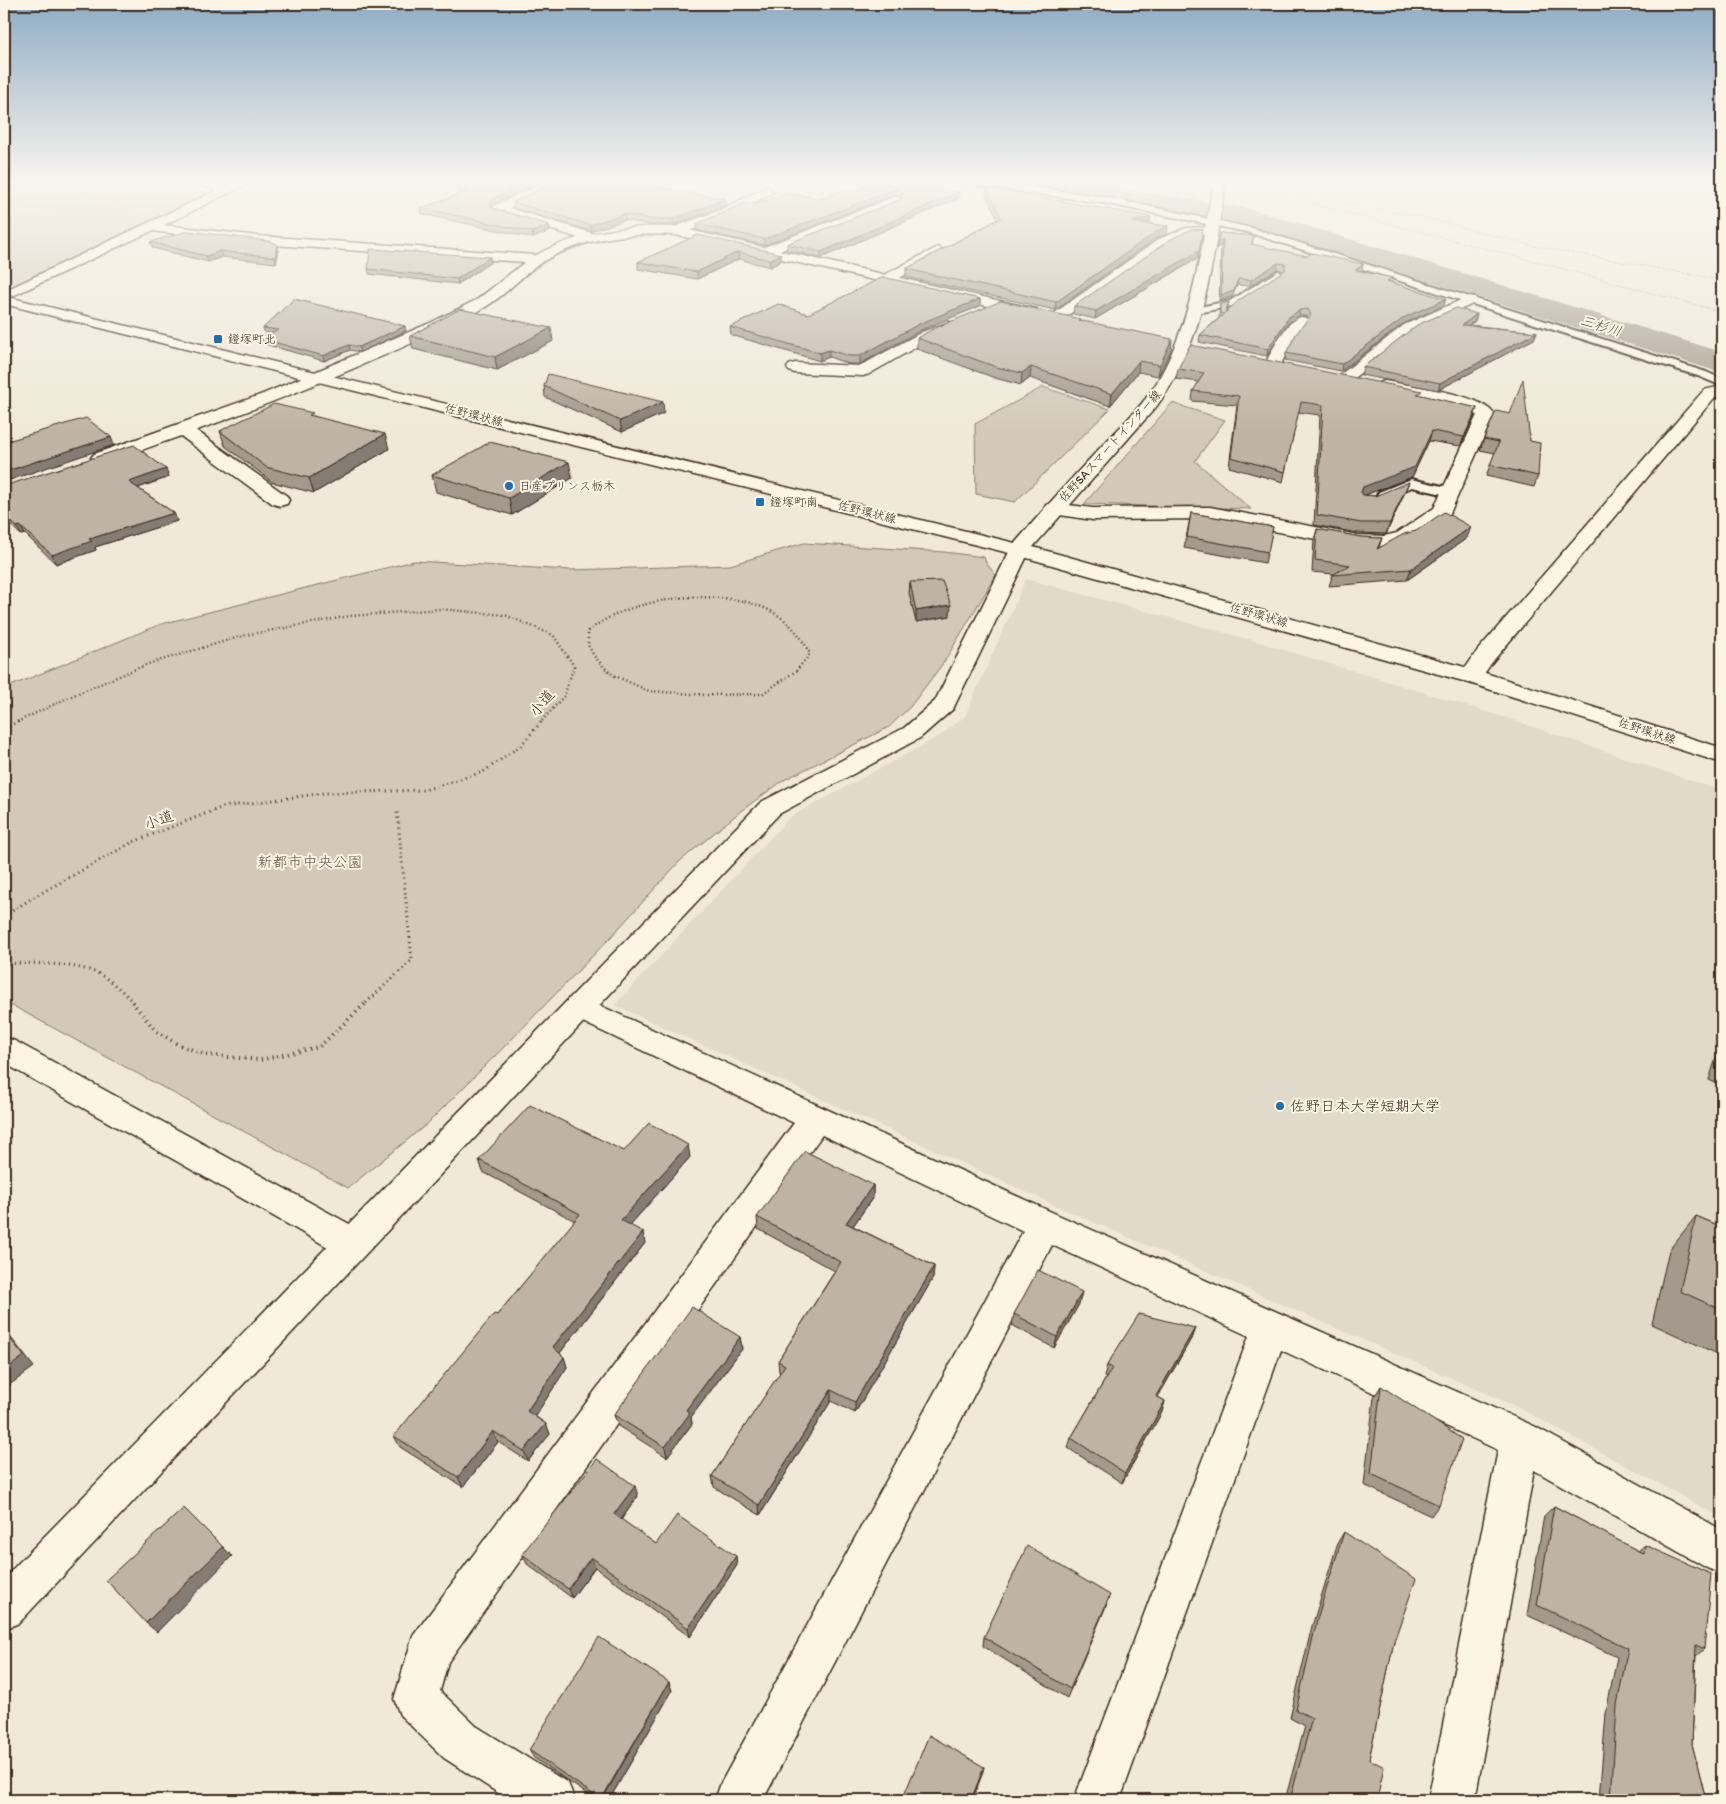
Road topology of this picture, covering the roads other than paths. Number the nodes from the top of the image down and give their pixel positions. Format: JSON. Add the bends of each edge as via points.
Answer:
{"nodes":[{"id":1,"x":71,"y":264,"type":"edge"},
{"id":2,"x":532,"y":264,"type":"edge"},
{"id":3,"x":820,"y":264,"type":"edge"},
{"id":4,"x":915,"y":264,"type":"edge"},
{"id":5,"x":1132,"y":264,"type":"edge"},
{"id":6,"x":1203,"y":264,"type":"edge"},
{"id":7,"x":1357,"y":264,"type":"edge"},
{"id":8,"x":1278,"y":274,"type":"edge"},
{"id":9,"x":887,"y":279,"type":"junction"},
{"id":10,"x":4,"y":296,"type":"edge"},
{"id":11,"x":4,"y":300,"type":"edge"},
{"id":12,"x":1470,"y":300,"type":"junction"},
{"id":13,"x":1000,"y":304,"type":"junction"},
{"id":14,"x":1193,"y":312,"type":"junction"},
{"id":15,"x":1056,"y":317,"type":"junction"},
{"id":16,"x":1074,"y":321,"type":"edge"},
{"id":17,"x":1301,"y":321,"type":"edge"},
{"id":18,"x":1165,"y":342,"type":"edge"},
{"id":19,"x":1183,"y":346,"type":"junction"},
{"id":20,"x":1201,"y":349,"type":"edge"},
{"id":21,"x":1255,"y":360,"type":"edge"},
{"id":22,"x":1273,"y":364,"type":"junction"},
{"id":23,"x":1291,"y":367,"type":"edge"},
{"id":24,"x":795,"y":368,"type":"dead end"},
{"id":25,"x":1326,"y":374,"type":"edge"},
{"id":26,"x":322,"y":378,"type":"junction"},
{"id":27,"x":1344,"y":378,"type":"junction"},
{"id":28,"x":1722,"y":384,"type":"edge"},
{"id":29,"x":1722,"y":391,"type":"edge"},
{"id":30,"x":184,"y":430,"type":"junction"},
{"id":31,"x":82,"y":464,"type":"edge"},
{"id":32,"x":1451,"y":492,"type":"junction"},
{"id":33,"x":280,"y":500,"type":"dead end"},
{"id":34,"x":1367,"y":501,"type":"edge"},
{"id":35,"x":1053,"y":509,"type":"junction"},
{"id":36,"x":1020,"y":550,"type":"junction"},
{"id":37,"x":1471,"y":676,"type":"junction"},
{"id":38,"x":1722,"y":756,"type":"edge"},
{"id":39,"x":579,"y":1007,"type":"junction"},
{"id":40,"x":4,"y":1049,"type":"edge"},
{"id":41,"x":816,"y":1118,"type":"junction"},
{"id":42,"x":1044,"y":1225,"type":"junction"},
{"id":43,"x":352,"y":1243,"type":"junction"},
{"id":44,"x":1271,"y":1326,"type":"junction"},
{"id":45,"x":1520,"y":1440,"type":"junction"},
{"id":46,"x":1722,"y":1552,"type":"edge"},
{"id":47,"x":4,"y":1608,"type":"edge"},
{"id":48,"x":550,"y":1800,"type":"edge"},
{"id":49,"x":738,"y":1800,"type":"edge"},
{"id":50,"x":1097,"y":1800,"type":"edge"},
{"id":51,"x":1451,"y":1800,"type":"edge"}],
"edges":[{"from":1,"to":10,"type":"street"},
{"from":2,"to":26,"type":"street","via":[[476,306]]},
{"from":3,"to":9,"type":"street"},
{"from":4,"to":9,"type":"street"},
{"from":5,"to":15,"type":"street"},
{"from":6,"to":14,"type":"street","name":"佐野SAスマートインター線"},
{"from":7,"to":12,"type":"lane"},
{"from":8,"to":14,"type":"lane","via":[[1234,303]]},
{"from":9,"to":13,"type":"street"},
{"from":11,"to":26,"type":"street","name":"佐野環状線"},
{"from":12,"to":27,"type":"street","via":[[1409,328]]},
{"from":12,"to":28,"type":"lane","via":[[1702,374]]},
{"from":13,"to":15,"type":"street"},
{"from":13,"to":24,"type":"street","via":[[927,335],[863,372]]},
{"from":14,"to":19,"type":"street","name":"佐野SAスマートインター線"},
{"from":15,"to":16,"type":"street"},
{"from":17,"to":22,"type":"street","via":[[1286,339]]},
{"from":18,"to":19,"type":"street"},
{"from":19,"to":20,"type":"street"},
{"from":19,"to":35,"type":"street","name":"佐野SAスマートインター線","via":[[1152,401]]},
{"from":21,"to":22,"type":"street"},
{"from":22,"to":23,"type":"street"},
{"from":25,"to":27,"type":"street"},
{"from":26,"to":30,"type":"street"},
{"from":26,"to":36,"type":"street","name":"佐野環状線"},
{"from":27,"to":32,"type":"street","via":[[1461,402],[1480,408],[1486,414]]},
{"from":29,"to":37,"type":"street","via":[[1710,393]]},
{"from":30,"to":31,"type":"street"},
{"from":30,"to":33,"type":"street"},
{"from":32,"to":34,"type":"lane","via":[[1411,483]]},
{"from":32,"to":35,"type":"street","via":[[1442,510],[1420,527],[1404,537],[1384,542],[1358,541],[1210,513],[1093,514]]},
{"from":35,"to":36,"type":"street","name":"佐野SAスマートインター線"},
{"from":36,"to":37,"type":"street","name":"佐野環状線"},
{"from":36,"to":39,"type":"street","name":"佐野SAスマートインター線","via":[[945,704],[912,733],[770,808]]},
{"from":37,"to":38,"type":"street","name":"佐野環状線"},
{"from":39,"to":41,"type":"street"},
{"from":39,"to":43,"type":"street","name":"佐野SAスマートインター線"},
{"from":40,"to":43,"type":"street"},
{"from":41,"to":42,"type":"street"},
{"from":41,"to":48,"type":"street","via":[[429,1652],[416,1699],[460,1742]]},
{"from":42,"to":44,"type":"street"},
{"from":42,"to":49,"type":"street"},
{"from":43,"to":47,"type":"street","name":"佐野SAスマートインター線"},
{"from":44,"to":45,"type":"street"},
{"from":44,"to":50,"type":"street"},
{"from":45,"to":46,"type":"street"},
{"from":45,"to":51,"type":"street"}]}
